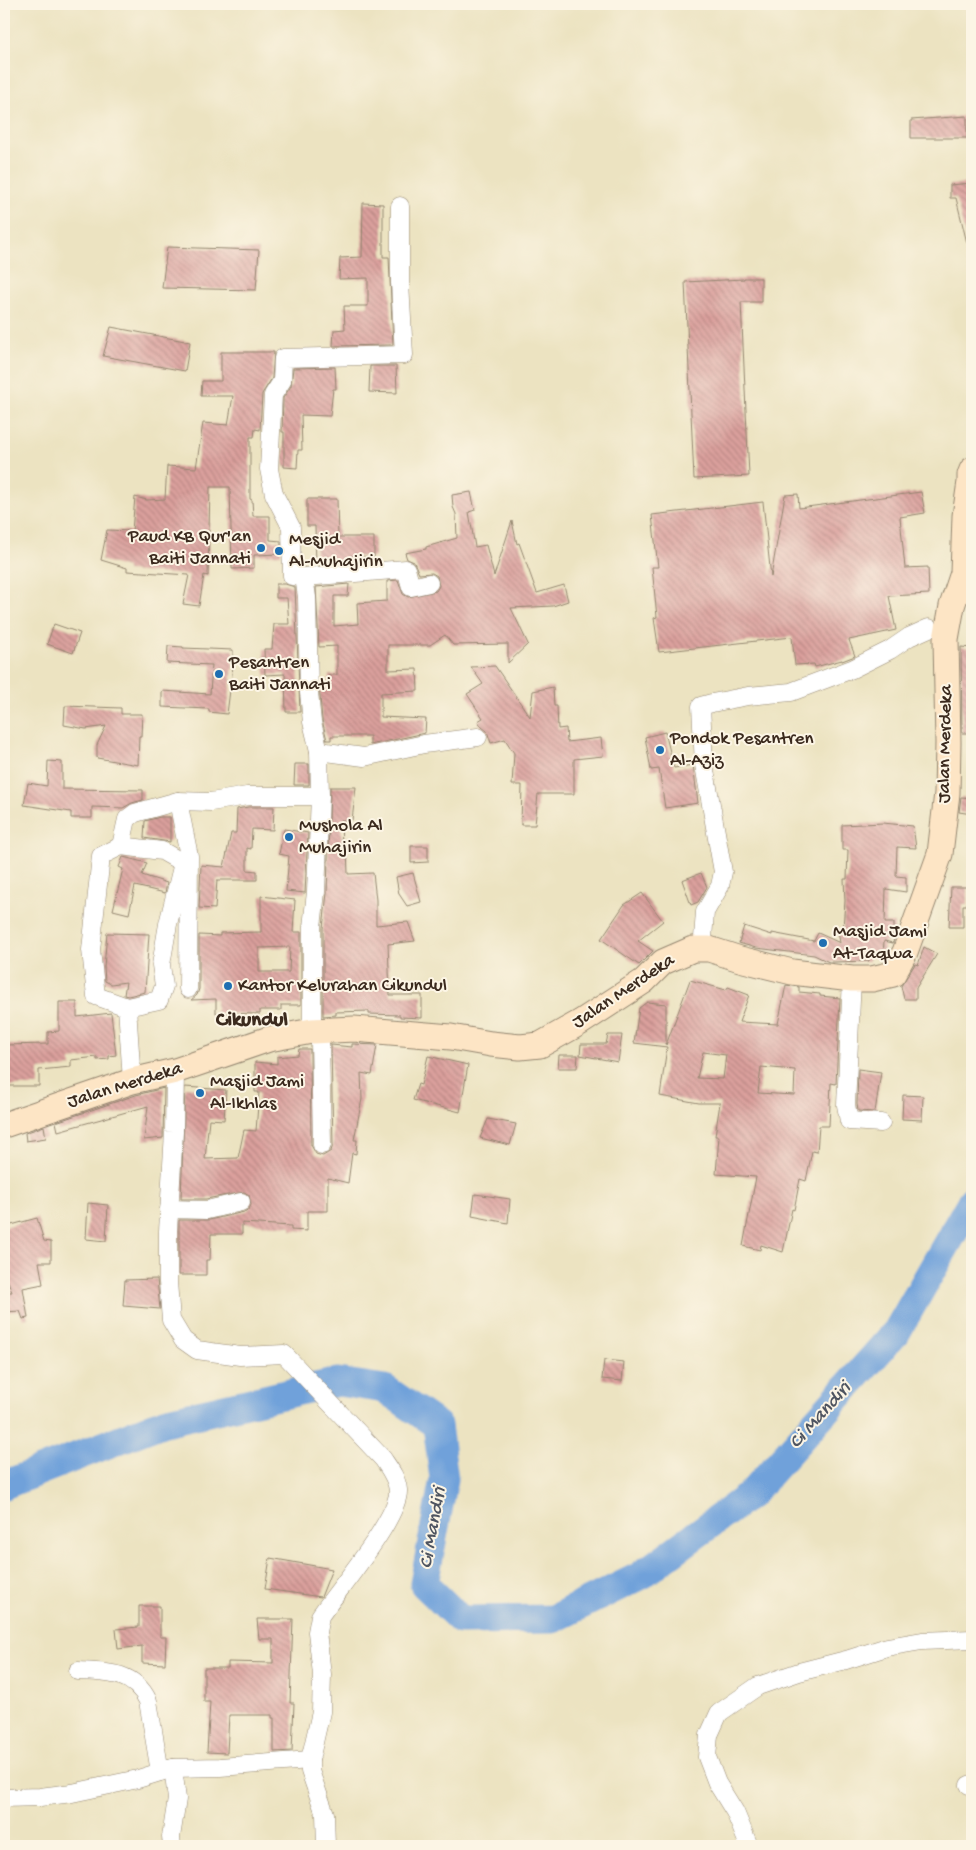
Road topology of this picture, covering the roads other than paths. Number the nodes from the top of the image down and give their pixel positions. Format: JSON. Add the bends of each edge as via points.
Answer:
{"nodes":[{"id":1,"x":400,"y":206,"type":"dead end"},
{"id":2,"x":972,"y":470,"type":"edge"},
{"id":3,"x":304,"y":577,"type":"junction"},
{"id":4,"x":429,"y":584,"type":"dead end"},
{"id":5,"x":929,"y":628,"type":"dead end"},
{"id":6,"x":478,"y":737,"type":"dead end"},
{"id":7,"x":319,"y":751,"type":"junction"},
{"id":8,"x":320,"y":796,"type":"junction"},
{"id":9,"x":178,"y":801,"type":"junction"},
{"id":10,"x":121,"y":846,"type":"junction"},
{"id":11,"x":709,"y":949,"type":"junction"},
{"id":12,"x":852,"y":979,"type":"junction"},
{"id":13,"x":188,"y":989,"type":"dead end"},
{"id":14,"x":126,"y":1007,"type":"junction"},
{"id":15,"x":312,"y":1030,"type":"junction"},
{"id":16,"x":175,"y":1071,"type":"junction"},
{"id":17,"x":132,"y":1081,"type":"junction"},
{"id":18,"x":882,"y":1123,"type":"dead end"},
{"id":19,"x":4,"y":1124,"type":"edge"},
{"id":20,"x":322,"y":1145,"type":"dead end"},
{"id":21,"x":241,"y":1202,"type":"dead end"},
{"id":22,"x":169,"y":1209,"type":"junction"},
{"id":23,"x":972,"y":1639,"type":"edge"},
{"id":24,"x":78,"y":1671,"type":"dead end"},
{"id":25,"x":310,"y":1760,"type":"junction"},
{"id":26,"x":167,"y":1770,"type":"junction"},
{"id":27,"x":4,"y":1798,"type":"edge"},
{"id":28,"x":172,"y":1846,"type":"edge"},
{"id":29,"x":326,"y":1846,"type":"edge"},
{"id":30,"x":749,"y":1846,"type":"edge"}],
"edges":[{"from":1,"to":3,"type":"street","via":[[404,355],[283,358],[282,381],[273,395],[269,469],[274,494],[291,527],[292,576]]},
{"from":2,"to":12,"type":"street","name":"Jalan Merdeka","via":[[965,516],[963,573],[952,606],[946,640],[947,776],[940,854],[893,974]]},
{"from":3,"to":4,"type":"street","via":[[406,569],[411,587]]},
{"from":3,"to":7,"type":"street","via":[[309,693]]},
{"from":5,"to":11,"type":"street","via":[[852,669],[791,692],[748,696],[701,706],[704,765],[723,872],[720,886],[705,912],[703,938]]},
{"from":6,"to":7,"type":"street","via":[[364,757]]},
{"from":7,"to":8,"type":"street"},
{"from":8,"to":9,"type":"street","via":[[247,796],[210,802]]},
{"from":8,"to":15,"type":"street","via":[[312,927]]},
{"from":9,"to":10,"type":"street","via":[[135,813],[127,819]]},
{"from":9,"to":13,"type":"street","via":[[189,856]]},
{"from":10,"to":14,"type":"street","via":[[101,856],[91,950],[96,996]]},
{"from":10,"to":14,"type":"street","via":[[162,851],[182,863],[161,965],[164,986],[160,1000]]},
{"from":11,"to":12,"type":"street","name":"Jalan Merdeka","via":[[792,972]]},
{"from":11,"to":15,"type":"street","name":"Jalan Merdeka","via":[[693,949],[664,962],[644,981],[540,1045],[520,1047],[451,1037],[354,1029]]},
{"from":12,"to":18,"type":"street","via":[[846,1105],[849,1121]]},
{"from":14,"to":17,"type":"street"},
{"from":15,"to":16,"type":"street","name":"Jalan Merdeka","via":[[269,1039]]},
{"from":15,"to":20,"type":"street","via":[[320,1041]]},
{"from":16,"to":17,"type":"street","name":"Jalan Merdeka"},
{"from":16,"to":22,"type":"street"},
{"from":17,"to":19,"type":"street","name":"Jalan Merdeka"},
{"from":21,"to":22,"type":"street","via":[[207,1210]]},
{"from":22,"to":25,"type":"street","via":[[171,1320],[183,1340],[206,1352],[240,1356],[284,1354],[383,1459],[394,1476],[398,1491],[379,1534],[320,1616],[317,1632],[322,1674],[321,1712]]},
{"from":23,"to":30,"type":"street","via":[[887,1646],[758,1686],[719,1713],[709,1735],[707,1757]]},
{"from":24,"to":26,"type":"street","via":[[109,1672],[137,1684],[148,1701]]},
{"from":25,"to":26,"type":"street"},
{"from":25,"to":29,"type":"street","via":[[310,1771],[325,1814]]},
{"from":26,"to":27,"type":"street","via":[[72,1793]]},
{"from":26,"to":28,"type":"street","via":[[177,1800]]}]}
